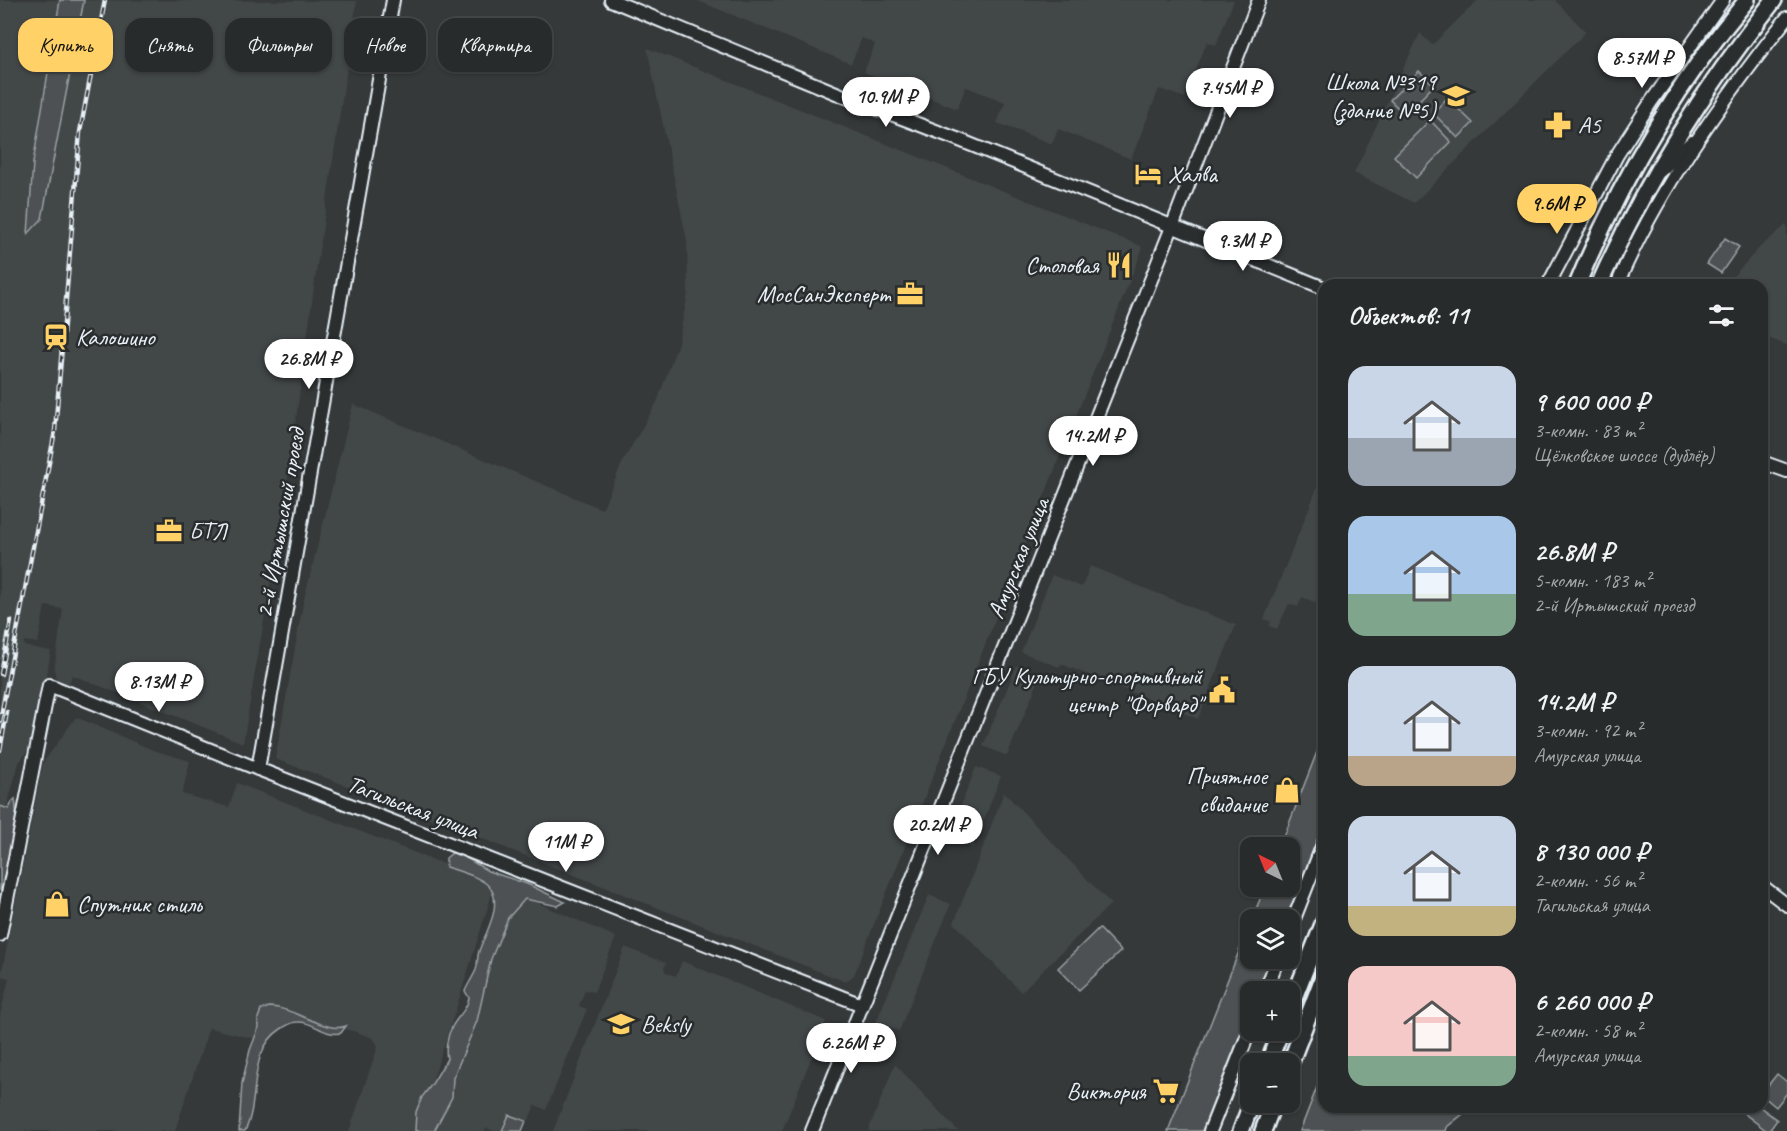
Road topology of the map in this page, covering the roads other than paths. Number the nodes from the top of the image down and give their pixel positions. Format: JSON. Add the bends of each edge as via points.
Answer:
{"nodes":[{"id":1,"x":393,"y":0,"type":"edge"},
{"id":2,"x":611,"y":0,"type":"edge"},
{"id":3,"x":1259,"y":0,"type":"edge"},
{"id":4,"x":1723,"y":0,"type":"edge"},
{"id":5,"x":1747,"y":0,"type":"edge"},
{"id":6,"x":1774,"y":0,"type":"edge"},
{"id":7,"x":1787,"y":18,"type":"edge"},
{"id":8,"x":1704,"y":131,"type":"junction"},
{"id":9,"x":1650,"y":180,"type":"junction"},
{"id":10,"x":1172,"y":227,"type":"junction"},
{"id":11,"x":1551,"y":279,"type":"edge"},
{"id":12,"x":1580,"y":279,"type":"edge"},
{"id":13,"x":1602,"y":279,"type":"edge"},
{"id":14,"x":1620,"y":279,"type":"edge"},
{"id":15,"x":1318,"y":286,"type":"edge"},
{"id":16,"x":1768,"y":464,"type":"edge"},
{"id":17,"x":1787,"y":471,"type":"edge"},
{"id":18,"x":258,"y":769,"type":"junction"},
{"id":19,"x":1318,"y":857,"type":"edge"},
{"id":20,"x":1768,"y":891,"type":"edge"},
{"id":21,"x":1787,"y":905,"type":"edge"},
{"id":22,"x":1298,"y":909,"type":"edge"},
{"id":23,"x":0,"y":935,"type":"edge"},
{"id":24,"x":1318,"y":937,"type":"edge"},
{"id":25,"x":1300,"y":983,"type":"edge"},
{"id":26,"x":1318,"y":991,"type":"edge"},
{"id":27,"x":862,"y":1005,"type":"junction"},
{"id":28,"x":1245,"y":1041,"type":"edge"},
{"id":29,"x":1294,"y":1053,"type":"edge"},
{"id":30,"x":1248,"y":1113,"type":"edge"},
{"id":31,"x":1270,"y":1113,"type":"edge"},
{"id":32,"x":812,"y":1131,"type":"edge"},
{"id":33,"x":1210,"y":1131,"type":"edge"},
{"id":34,"x":1241,"y":1131,"type":"edge"},
{"id":35,"x":1263,"y":1131,"type":"edge"}],
"edges":[{"from":1,"to":18,"type":"street","name":"2-й Иртышский проезд"},
{"from":2,"to":10,"type":"street"},
{"from":3,"to":10,"type":"street","name":"Амурская улица"},
{"from":4,"to":11,"type":"street","via":[[1617,155]]},
{"from":5,"to":12,"type":"main road","via":[[1663,117],[1606,219]]},
{"from":6,"to":9,"type":"main road","via":[[1716,76]]},
{"from":7,"to":8,"type":"street"},
{"from":8,"to":9,"type":"street"},
{"from":8,"to":14,"type":"street","via":[[1631,252]]},
{"from":9,"to":13,"type":"main road"},
{"from":10,"to":15,"type":"street"},
{"from":10,"to":27,"type":"street","name":"Амурская улица"},
{"from":16,"to":17,"type":"street"},
{"from":18,"to":23,"type":"street","name":"Тагильская улица","via":[[50,685]]},
{"from":18,"to":27,"type":"street","name":"Тагильская улица"},
{"from":19,"to":22,"type":"street"},
{"from":20,"to":21,"type":"street"},
{"from":24,"to":25,"type":"main road"},
{"from":26,"to":29,"type":"main road"},
{"from":27,"to":32,"type":"street","name":"Амурская улица"},
{"from":28,"to":33,"type":"street"},
{"from":30,"to":34,"type":"main road"},
{"from":31,"to":35,"type":"main road"}]}
